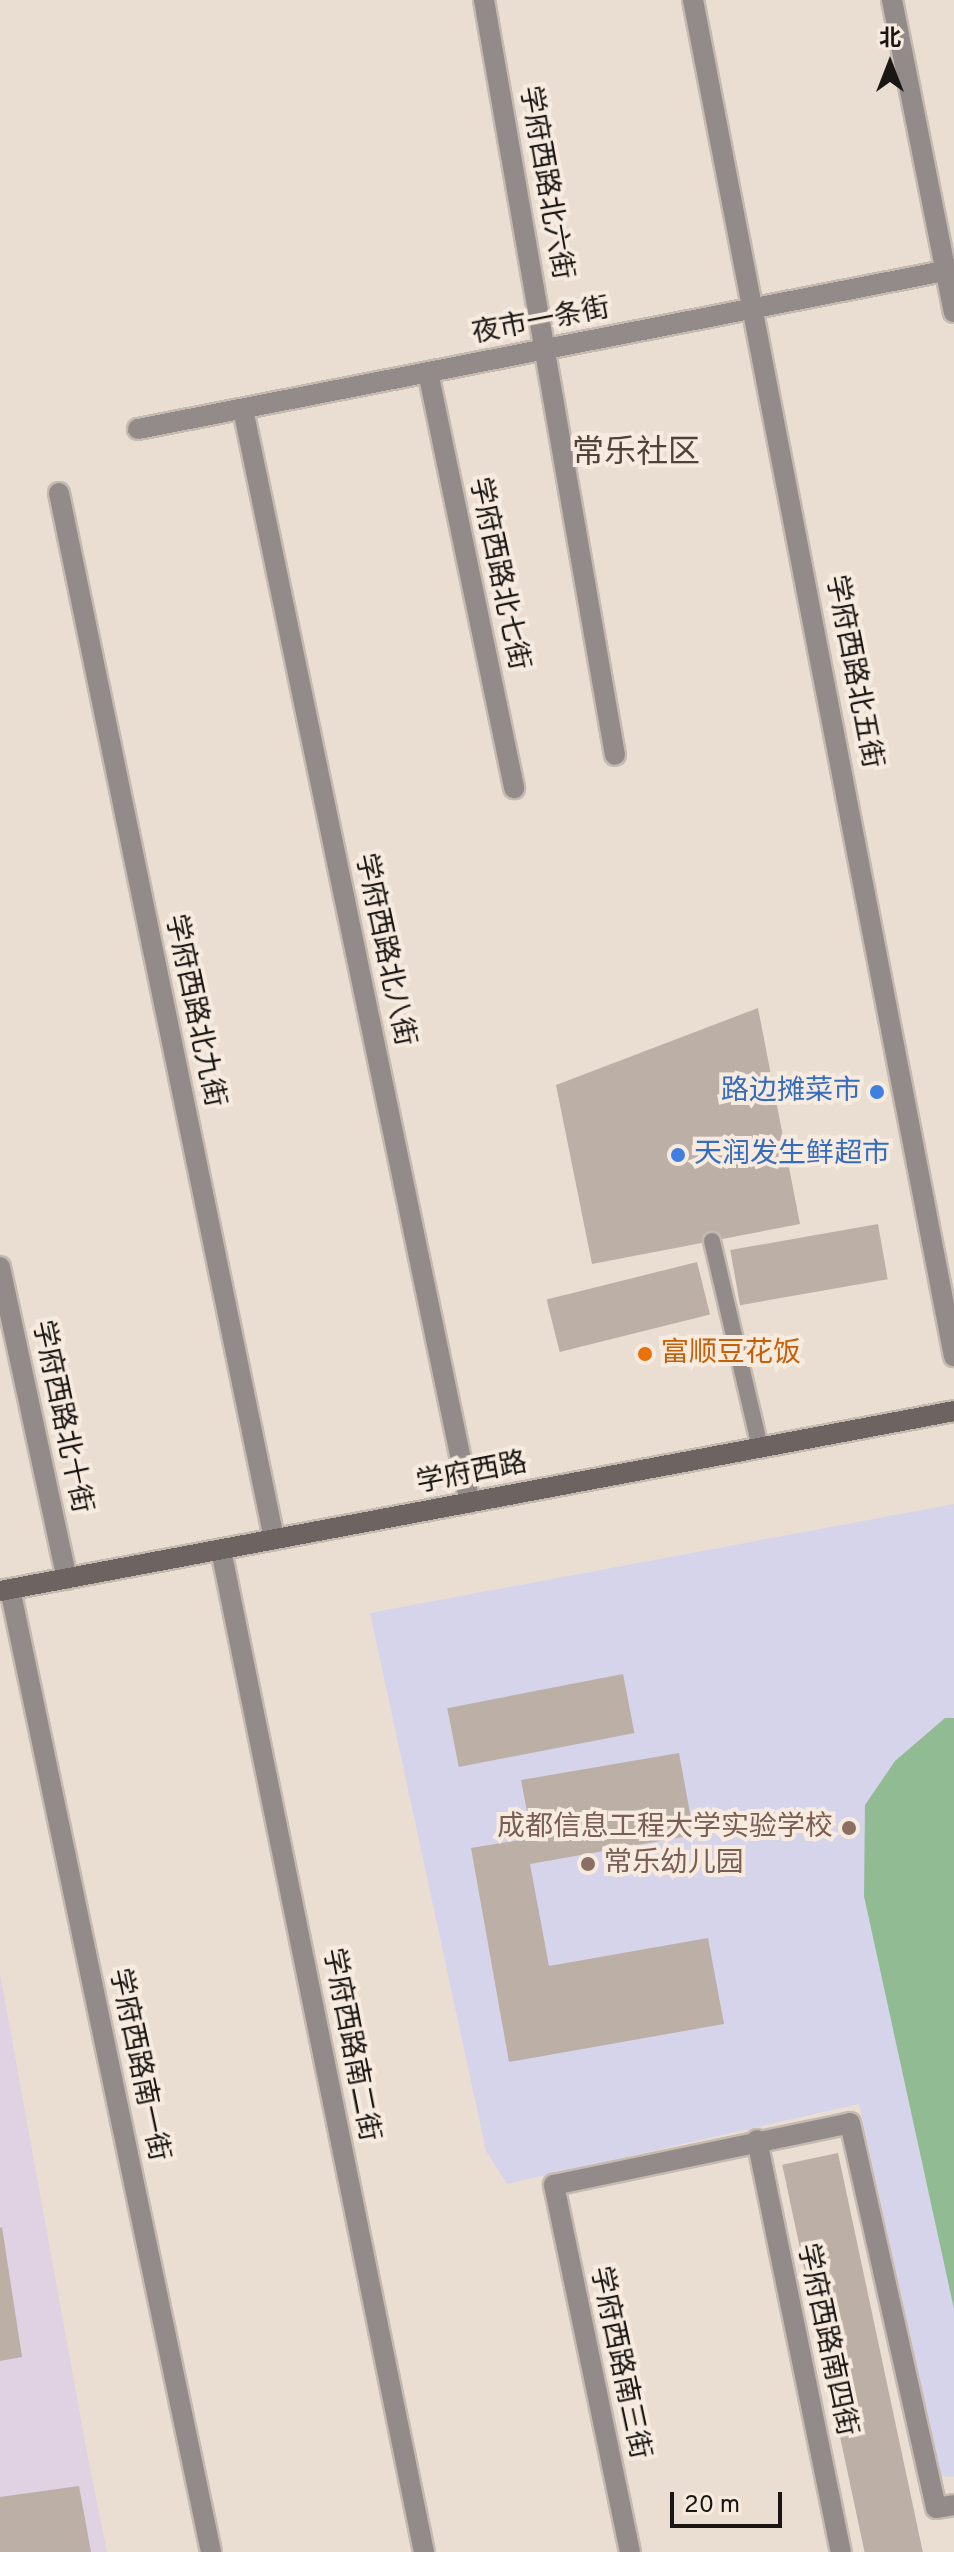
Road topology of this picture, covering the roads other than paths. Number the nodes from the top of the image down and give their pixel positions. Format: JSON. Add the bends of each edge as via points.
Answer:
{"nodes":[{"id":1,"x":484,"y":0,"type":"edge"},
{"id":2,"x":693,"y":0,"type":"edge"},
{"id":3,"x":892,"y":0,"type":"edge"},
{"id":4,"x":950,"y":269,"type":"edge"},
{"id":5,"x":756,"y":308,"type":"junction"},
{"id":6,"x":954,"y":312,"type":"edge"},
{"id":7,"x":546,"y":349,"type":"junction"},
{"id":8,"x":428,"y":372,"type":"junction"},
{"id":9,"x":243,"y":409,"type":"junction"},
{"id":10,"x":138,"y":429,"type":"dead end"},
{"id":11,"x":59,"y":493,"type":"dead end"},
{"id":12,"x":615,"y":755,"type":"dead end"},
{"id":13,"x":514,"y":788,"type":"dead end"},
{"id":14,"x":712,"y":1241,"type":"dead end"},
{"id":15,"x":0,"y":1267,"type":"edge"},
{"id":16,"x":954,"y":1356,"type":"edge"},
{"id":17,"x":954,"y":1411,"type":"edge"},
{"id":18,"x":760,"y":1448,"type":"junction"},
{"id":19,"x":470,"y":1503,"type":"junction"},
{"id":20,"x":274,"y":1539,"type":"junction"},
{"id":21,"x":221,"y":1550,"type":"junction"},
{"id":22,"x":67,"y":1579,"type":"junction"},
{"id":23,"x":5,"y":1590,"type":"edge"},
{"id":24,"x":757,"y":2140,"type":"junction"},
{"id":25,"x":954,"y":2505,"type":"edge"},
{"id":26,"x":211,"y":2552,"type":"edge"},
{"id":27,"x":424,"y":2552,"type":"edge"},
{"id":28,"x":630,"y":2552,"type":"edge"},
{"id":29,"x":841,"y":2552,"type":"edge"}],
"edges":[{"from":1,"to":7,"type":"street","name":"学府西路北六街"},
{"from":2,"to":5,"type":"street","name":"学府西路北五街"},
{"from":3,"to":4,"type":"street"},
{"from":4,"to":5,"type":"street","name":"夜市一条街"},
{"from":4,"to":6,"type":"street"},
{"from":5,"to":7,"type":"street","name":"夜市一条街"},
{"from":5,"to":16,"type":"street","name":"学府西路北五街"},
{"from":7,"to":8,"type":"street","name":"夜市一条街"},
{"from":7,"to":12,"type":"street","name":"学府西路北六街"},
{"from":8,"to":9,"type":"street","name":"夜市一条街"},
{"from":8,"to":13,"type":"street","name":"学府西路北七街"},
{"from":9,"to":10,"type":"street","name":"夜市一条街"},
{"from":9,"to":19,"type":"street","name":"学府西路北八街"},
{"from":11,"to":20,"type":"street","name":"学府西路北九街"},
{"from":14,"to":18,"type":"lane"},
{"from":15,"to":22,"type":"street","name":"学府西路北十街"},
{"from":17,"to":18,"type":"street","name":"学府西路"},
{"from":18,"to":19,"type":"street","name":"学府西路"},
{"from":19,"to":20,"type":"street","name":"学府西路"},
{"from":20,"to":21,"type":"street","name":"学府西路"},
{"from":21,"to":22,"type":"street","name":"学府西路"},
{"from":21,"to":27,"type":"street","name":"学府西路南二街"},
{"from":22,"to":23,"type":"street","name":"学府西路"},
{"from":23,"to":26,"type":"street","name":"学府西路南一街"},
{"from":24,"to":25,"type":"street","via":[[850,2123],[936,2508]]},
{"from":24,"to":28,"type":"street","name":"学府西路南三街","via":[[554,2185]]},
{"from":24,"to":29,"type":"street","name":"学府西路南四街"}]}
